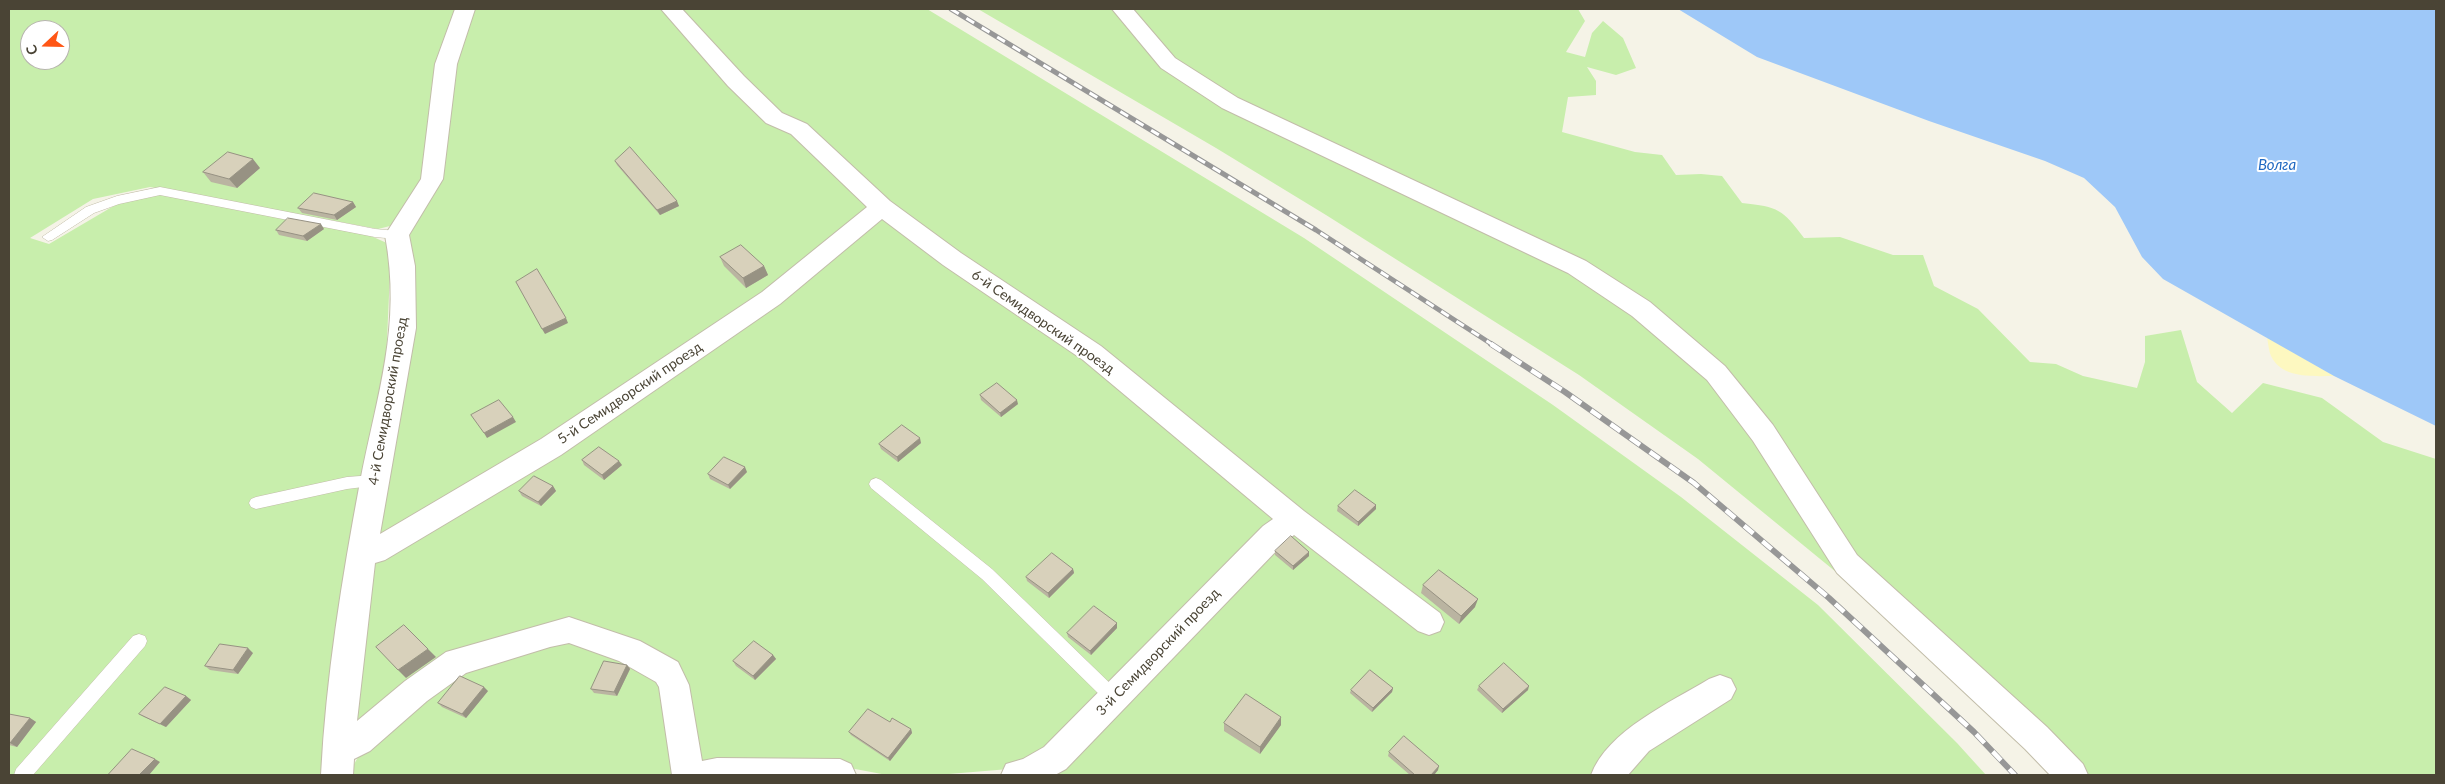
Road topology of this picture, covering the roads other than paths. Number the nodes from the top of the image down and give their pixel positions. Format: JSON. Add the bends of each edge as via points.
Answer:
{"nodes":[{"id":1,"x":465,"y":9,"type":"edge"},
{"id":2,"x":671,"y":9,"type":"edge"},
{"id":3,"x":1122,"y":9,"type":"edge"},
{"id":4,"x":882,"y":207,"type":"junction"},
{"id":5,"x":397,"y":235,"type":"junction"},
{"id":6,"x":48,"y":237,"type":"dead end"},
{"id":7,"x":374,"y":481,"type":"junction"},
{"id":8,"x":876,"y":484,"type":"dead end"},
{"id":9,"x":256,"y":503,"type":"dead end"},
{"id":10,"x":1294,"y":519,"type":"junction"},
{"id":11,"x":362,"y":554,"type":"junction"},
{"id":12,"x":1429,"y":622,"type":"dead end"},
{"id":13,"x":139,"y":641,"type":"dead end"},
{"id":14,"x":1720,"y":689,"type":"dead end"},
{"id":15,"x":1113,"y":697,"type":"junction"},
{"id":16,"x":338,"y":762,"type":"edge"},
{"id":17,"x":22,"y":775,"type":"edge"},
{"id":18,"x":688,"y":775,"type":"edge"},
{"id":19,"x":706,"y":775,"type":"edge"},
{"id":20,"x":840,"y":775,"type":"edge"},
{"id":21,"x":1017,"y":775,"type":"edge"},
{"id":22,"x":1607,"y":775,"type":"edge"},
{"id":23,"x":2072,"y":775,"type":"edge"}],
"edges":[{"from":1,"to":5,"type":"street","via":[[446,64],[432,179]]},
{"from":2,"to":4,"type":"street","name":"6-й Семидворский проезд","via":[[736,82],[774,118],[799,129]]},
{"from":3,"to":23,"type":"street","via":[[1168,63],[1230,103],[1577,267],[1641,308],[1716,373],[1763,433],[1847,564]]},
{"from":4,"to":10,"type":"street","name":"6-й Семидворский проезд","via":[[952,259],[1092,352]]},
{"from":4,"to":11,"type":"street","name":"5-й Семидворский проезд","via":[[771,298],[559,441],[375,552]]},
{"from":5,"to":6,"type":"lane","via":[[160,191],[90,210]]},
{"from":5,"to":7,"type":"street","name":"4-й Семидворский проезд","via":[[405,315]]},
{"from":7,"to":9,"type":"lane","via":[[347,483]]},
{"from":7,"to":11,"type":"street","name":"4-й Семидворский проезд"},
{"from":8,"to":15,"type":"lane","via":[[987,574]]},
{"from":10,"to":12,"type":"street","name":"6-й Семидворский проезд"},
{"from":10,"to":15,"type":"street","name":"3-й Семидворский проезд","via":[[1273,536]]},
{"from":11,"to":16,"type":"street","name":"4-й Семидворский проезд"},
{"from":13,"to":17,"type":"lane"},
{"from":14,"to":22,"type":"street","via":[[1638,740]]},
{"from":15,"to":21,"type":"street","name":"3-й Семидворский проезд","via":[[1055,758],[1027,774]]},
{"from":16,"to":18,"type":"street","via":[[416,691],[457,662],[569,630],[629,651],[667,672],[674,685]]},
{"from":19,"to":20,"type":"street"}]}
